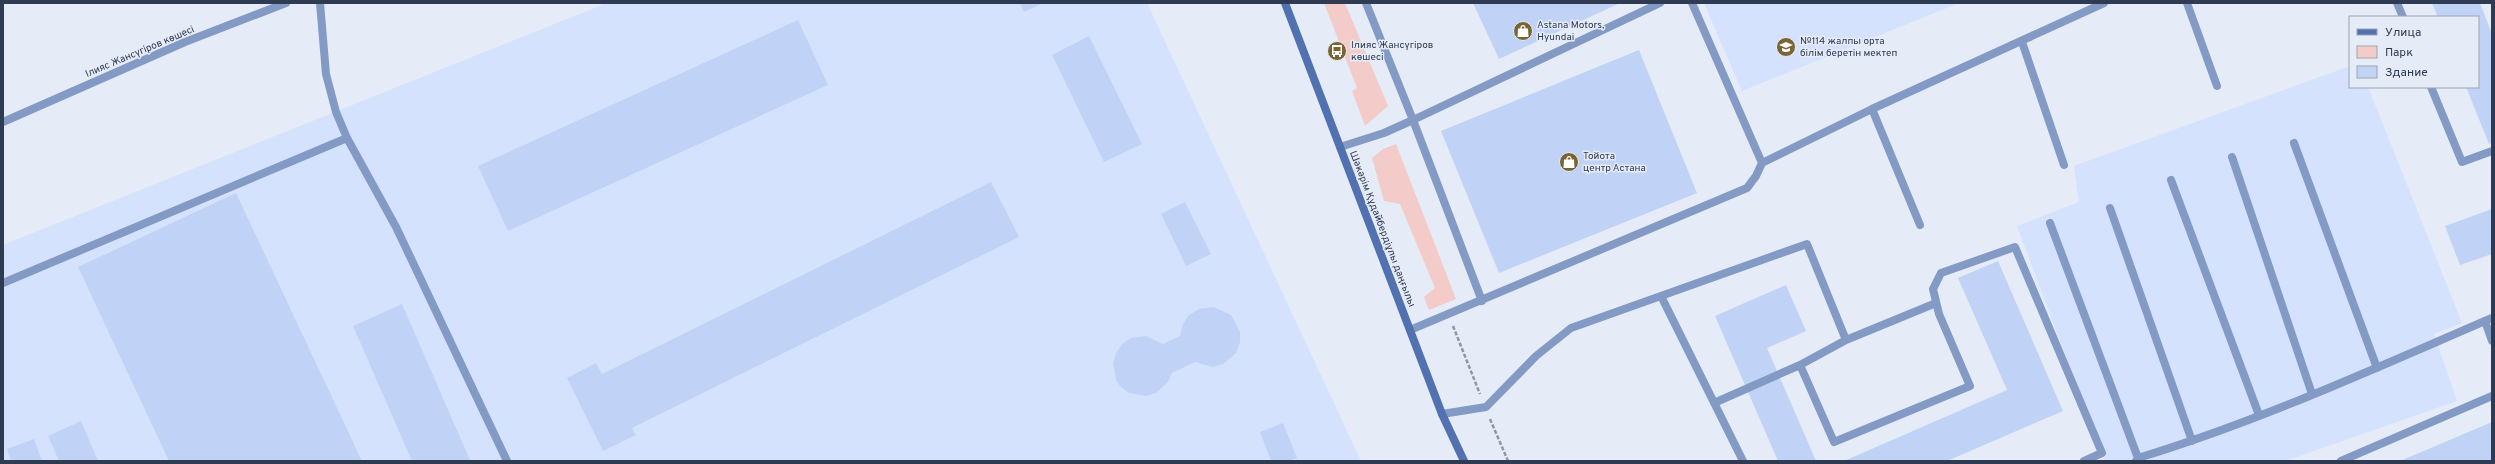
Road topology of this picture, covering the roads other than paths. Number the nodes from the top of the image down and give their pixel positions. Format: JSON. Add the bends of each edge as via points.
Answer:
{"nodes":[{"id":1,"x":286,"y":3,"type":"edge"},
{"id":2,"x":320,"y":3,"type":"edge"},
{"id":3,"x":1285,"y":3,"type":"edge"},
{"id":4,"x":1366,"y":3,"type":"edge"},
{"id":5,"x":1660,"y":3,"type":"edge"},
{"id":6,"x":1692,"y":3,"type":"edge"},
{"id":7,"x":2104,"y":3,"type":"edge"},
{"id":8,"x":2187,"y":3,"type":"edge"},
{"id":9,"x":2397,"y":3,"type":"edge"},
{"id":10,"x":2403,"y":16,"type":"edge"},
{"id":11,"x":2022,"y":42,"type":"junction"},
{"id":12,"x":2217,"y":86,"type":"dead end"},
{"id":13,"x":2431,"y":88,"type":"edge"},
{"id":14,"x":1872,"y":109,"type":"junction"},
{"id":15,"x":1413,"y":120,"type":"junction"},
{"id":16,"x":3,"y":122,"type":"edge"},
{"id":17,"x":347,"y":138,"type":"junction"},
{"id":18,"x":2294,"y":143,"type":"dead end"},
{"id":19,"x":1340,"y":147,"type":"junction"},
{"id":20,"x":2492,"y":151,"type":"edge"},
{"id":21,"x":2232,"y":157,"type":"dead end"},
{"id":22,"x":1762,"y":163,"type":"junction"},
{"id":23,"x":2064,"y":165,"type":"dead end"},
{"id":24,"x":2171,"y":180,"type":"dead end"},
{"id":25,"x":2110,"y":208,"type":"dead end"},
{"id":26,"x":2050,"y":223,"type":"dead end"},
{"id":27,"x":1920,"y":225,"type":"dead end"},
{"id":28,"x":3,"y":283,"type":"edge"},
{"id":29,"x":1661,"y":296,"type":"junction"},
{"id":30,"x":1482,"y":301,"type":"junction"},
{"id":31,"x":1936,"y":303,"type":"junction"},
{"id":32,"x":2488,"y":319,"type":"edge"},
{"id":33,"x":1410,"y":330,"type":"junction"},
{"id":34,"x":1846,"y":340,"type":"junction"},
{"id":35,"x":2492,"y":341,"type":"edge"},
{"id":36,"x":1800,"y":365,"type":"junction"},
{"id":37,"x":2377,"y":368,"type":"junction"},
{"id":38,"x":2312,"y":394,"type":"junction"},
{"id":39,"x":2492,"y":396,"type":"edge"},
{"id":40,"x":1714,"y":403,"type":"junction"},
{"id":41,"x":1442,"y":414,"type":"junction"},
{"id":42,"x":2258,"y":415,"type":"junction"},
{"id":43,"x":2192,"y":441,"type":"junction"},
{"id":44,"x":2137,"y":459,"type":"edge"},
{"id":45,"x":507,"y":461,"type":"edge"},
{"id":46,"x":1464,"y":461,"type":"edge"},
{"id":47,"x":1743,"y":461,"type":"edge"},
{"id":48,"x":2084,"y":461,"type":"edge"},
{"id":49,"x":2341,"y":461,"type":"edge"}],
"edges":[{"from":1,"to":16,"type":"street","name":"Ілияс Жансүгіров көшесі","via":[[185,42]]},
{"from":2,"to":17,"type":"street","via":[[326,74],[336,112]]},
{"from":3,"to":19,"type":"main road","name":"Шәкәрім Құдайбердіұлы даңғылы"},
{"from":4,"to":15,"type":"street"},
{"from":5,"to":15,"type":"street"},
{"from":6,"to":22,"type":"street"},
{"from":7,"to":11,"type":"street"},
{"from":8,"to":12,"type":"street"},
{"from":9,"to":10,"type":"street"},
{"from":11,"to":14,"type":"street"},
{"from":11,"to":23,"type":"street"},
{"from":13,"to":20,"type":"street","via":[[2462,162]]},
{"from":14,"to":22,"type":"street"},
{"from":14,"to":27,"type":"street"},
{"from":15,"to":19,"type":"street"},
{"from":15,"to":30,"type":"street"},
{"from":17,"to":28,"type":"street"},
{"from":17,"to":45,"type":"street","via":[[396,227]]},
{"from":18,"to":37,"type":"street"},
{"from":19,"to":33,"type":"main road","name":"Шәкәрім Құдайбердіұлы даңғылы"},
{"from":21,"to":38,"type":"street"},
{"from":22,"to":30,"type":"street","via":[[1747,188]]},
{"from":24,"to":42,"type":"street"},
{"from":25,"to":43,"type":"street"},
{"from":26,"to":44,"type":"street"},
{"from":29,"to":34,"type":"street","via":[[1807,244]]},
{"from":29,"to":40,"type":"street"},
{"from":29,"to":41,"type":"street","via":[[1571,328],[1536,356],[1486,408]]},
{"from":30,"to":33,"type":"street"},
{"from":31,"to":34,"type":"street"},
{"from":31,"to":36,"type":"street","via":[[1970,386],[1834,442]]},
{"from":31,"to":48,"type":"street","via":[[1934,289],[1941,273],[2015,247],[2102,453]]},
{"from":32,"to":35,"type":"street"},
{"from":32,"to":37,"type":"street"},
{"from":33,"to":41,"type":"main road","name":"Шәкәрім Құдайбердіұлы даңғылы"},
{"from":34,"to":36,"type":"street"},
{"from":36,"to":40,"type":"street"},
{"from":37,"to":38,"type":"street"},
{"from":38,"to":42,"type":"street"},
{"from":39,"to":49,"type":"street"},
{"from":40,"to":47,"type":"street"},
{"from":41,"to":46,"type":"main road","name":"Шәкәрім Құдайбердіұлы даңғылы"},
{"from":42,"to":43,"type":"street"},
{"from":43,"to":44,"type":"street"}]}
